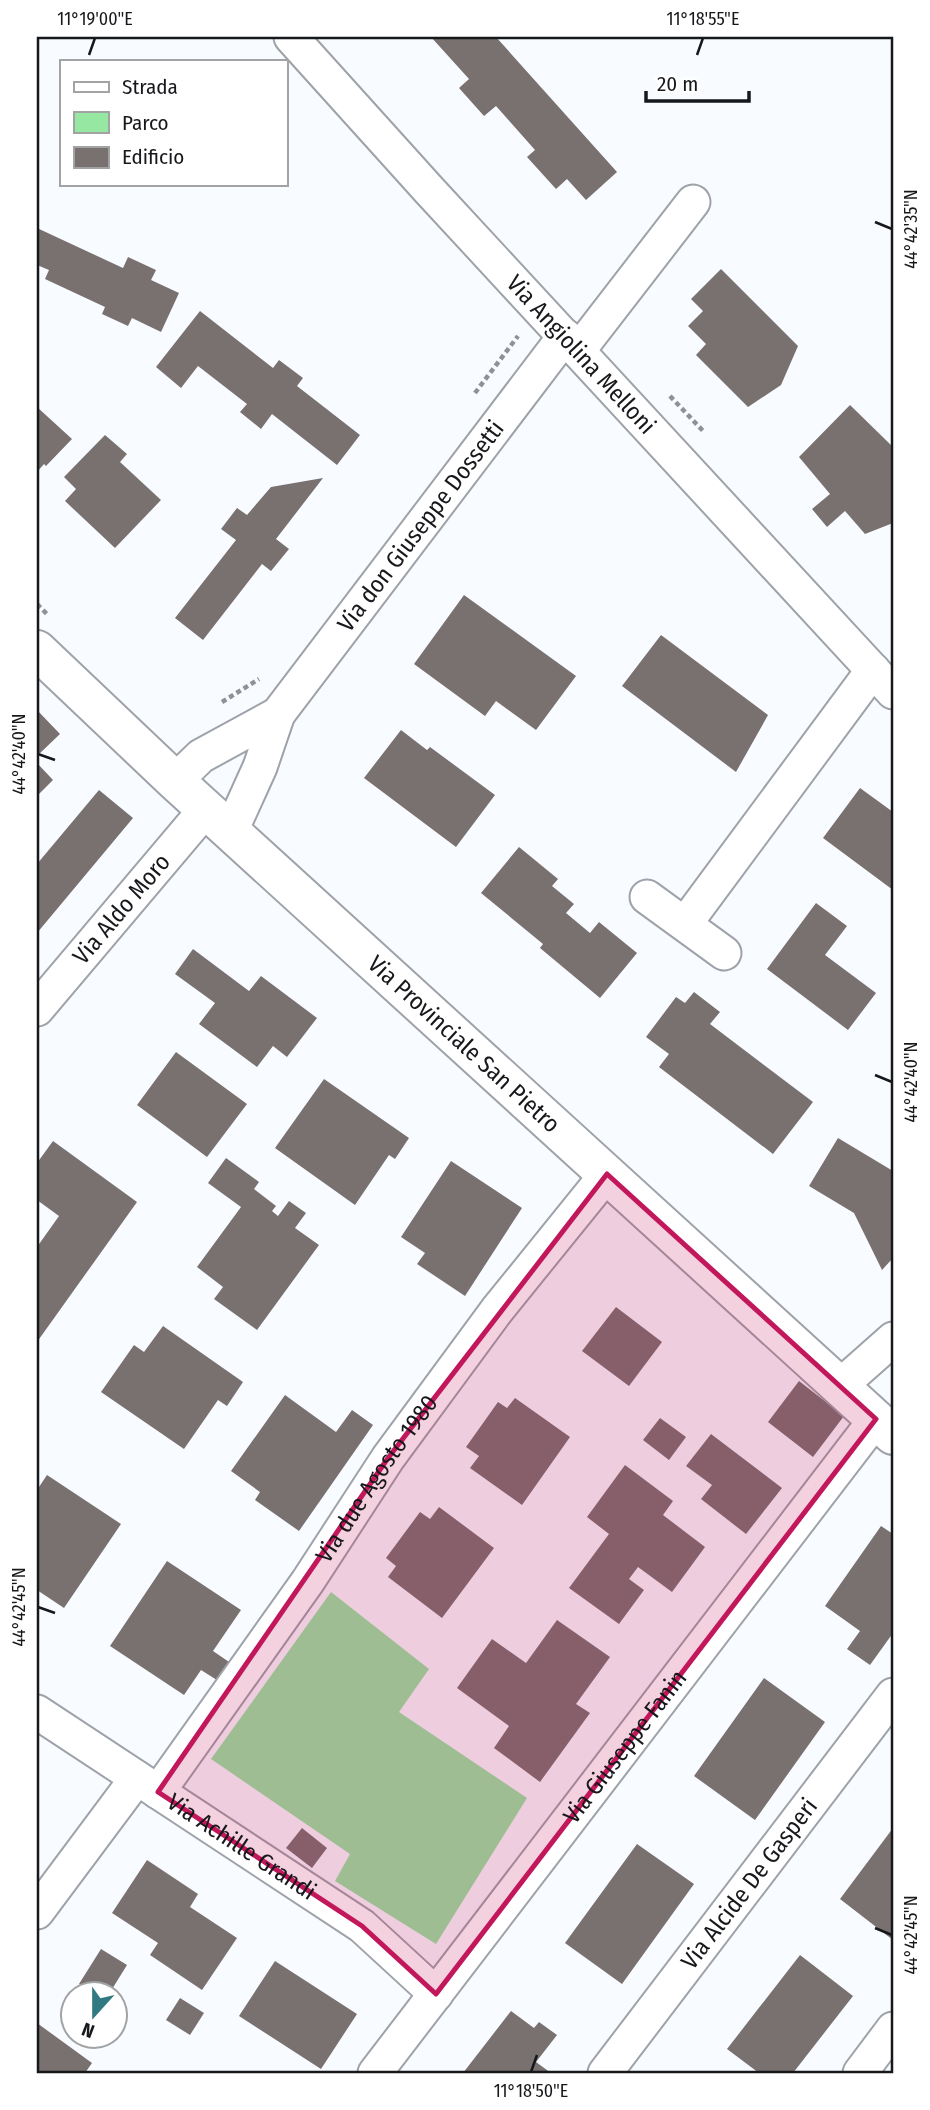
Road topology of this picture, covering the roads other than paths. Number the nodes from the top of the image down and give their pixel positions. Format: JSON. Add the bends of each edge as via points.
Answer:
{"nodes":[{"id":1,"x":291,"y":37,"type":"edge"},
{"id":2,"x":693,"y":202,"type":"dead end"},
{"id":3,"x":571,"y":344,"type":"junction"},
{"id":4,"x":37,"y":650,"type":"edge"},
{"id":5,"x":883,"y":681,"type":"edge"},
{"id":6,"x":278,"y":714,"type":"junction"},
{"id":7,"x":175,"y":781,"type":"junction"},
{"id":8,"x":218,"y":820,"type":"junction"},
{"id":9,"x":647,"y":897,"type":"dead end"},
{"id":10,"x":685,"y":924,"type":"junction"},
{"id":11,"x":724,"y":953,"type":"dead end"},
{"id":12,"x":37,"y":1009,"type":"edge"},
{"id":13,"x":607,"y":1174,"type":"junction"},
{"id":14,"x":893,"y":1339,"type":"edge"},
{"id":15,"x":840,"y":1386,"type":"junction"},
{"id":16,"x":889,"y":1429,"type":"edge"},
{"id":17,"x":893,"y":1695,"type":"edge"},
{"id":18,"x":37,"y":1712,"type":"edge"},
{"id":19,"x":147,"y":1785,"type":"junction"},
{"id":20,"x":37,"y":1912,"type":"edge"},
{"id":21,"x":436,"y":1994,"type":"junction"},
{"id":22,"x":893,"y":2029,"type":"edge"},
{"id":23,"x":375,"y":2073,"type":"edge"},
{"id":24,"x":605,"y":2073,"type":"edge"},
{"id":25,"x":860,"y":2073,"type":"edge"}],
"edges":[{"from":1,"to":3,"type":"street","name":"Via Angiolina Melloni"},
{"from":2,"to":3,"type":"street","name":"Via don Giuseppe Dossetti"},
{"from":3,"to":5,"type":"street","name":"Via Angiolina Melloni"},
{"from":3,"to":6,"type":"street","name":"Via don Giuseppe Dossetti"},
{"from":4,"to":7,"type":"main road","name":"Via Provinciale San Pietro"},
{"from":5,"to":10,"type":"street","name":"Via Angiolina Melloni"},
{"from":6,"to":7,"type":"street","name":"Via don Giuseppe Dossetti","via":[[201,756]]},
{"from":6,"to":8,"type":"street","name":"Via don Giuseppe Dossetti","via":[[260,767]]},
{"from":7,"to":8,"type":"main road","name":"Via Provinciale San Pietro"},
{"from":8,"to":12,"type":"street","name":"Via Aldo Moro"},
{"from":8,"to":13,"type":"main road","name":"Via Provinciale San Pietro"},
{"from":9,"to":10,"type":"street"},
{"from":10,"to":11,"type":"street"},
{"from":13,"to":15,"type":"main road","name":"Via Provinciale San Pietro"},
{"from":13,"to":19,"type":"street","name":"Via due Agosto 1980","via":[[497,1310],[388,1458],[308,1581]]},
{"from":14,"to":15,"type":"street"},
{"from":15,"to":16,"type":"main road","name":"Via Provinciale San Pietro"},
{"from":16,"to":21,"type":"street","name":"Via Giuseppe Fanin"},
{"from":17,"to":24,"type":"street","name":"Via Alcide De Gasperi"},
{"from":18,"to":19,"type":"street","name":"Via Achille Grandi"},
{"from":19,"to":20,"type":"street","name":"Via due Agosto 1980"},
{"from":19,"to":21,"type":"street","name":"Via Achille Grandi","via":[[362,1926]]},
{"from":21,"to":23,"type":"street","name":"Via Giuseppe Fanin"},
{"from":22,"to":25,"type":"street"}]}
